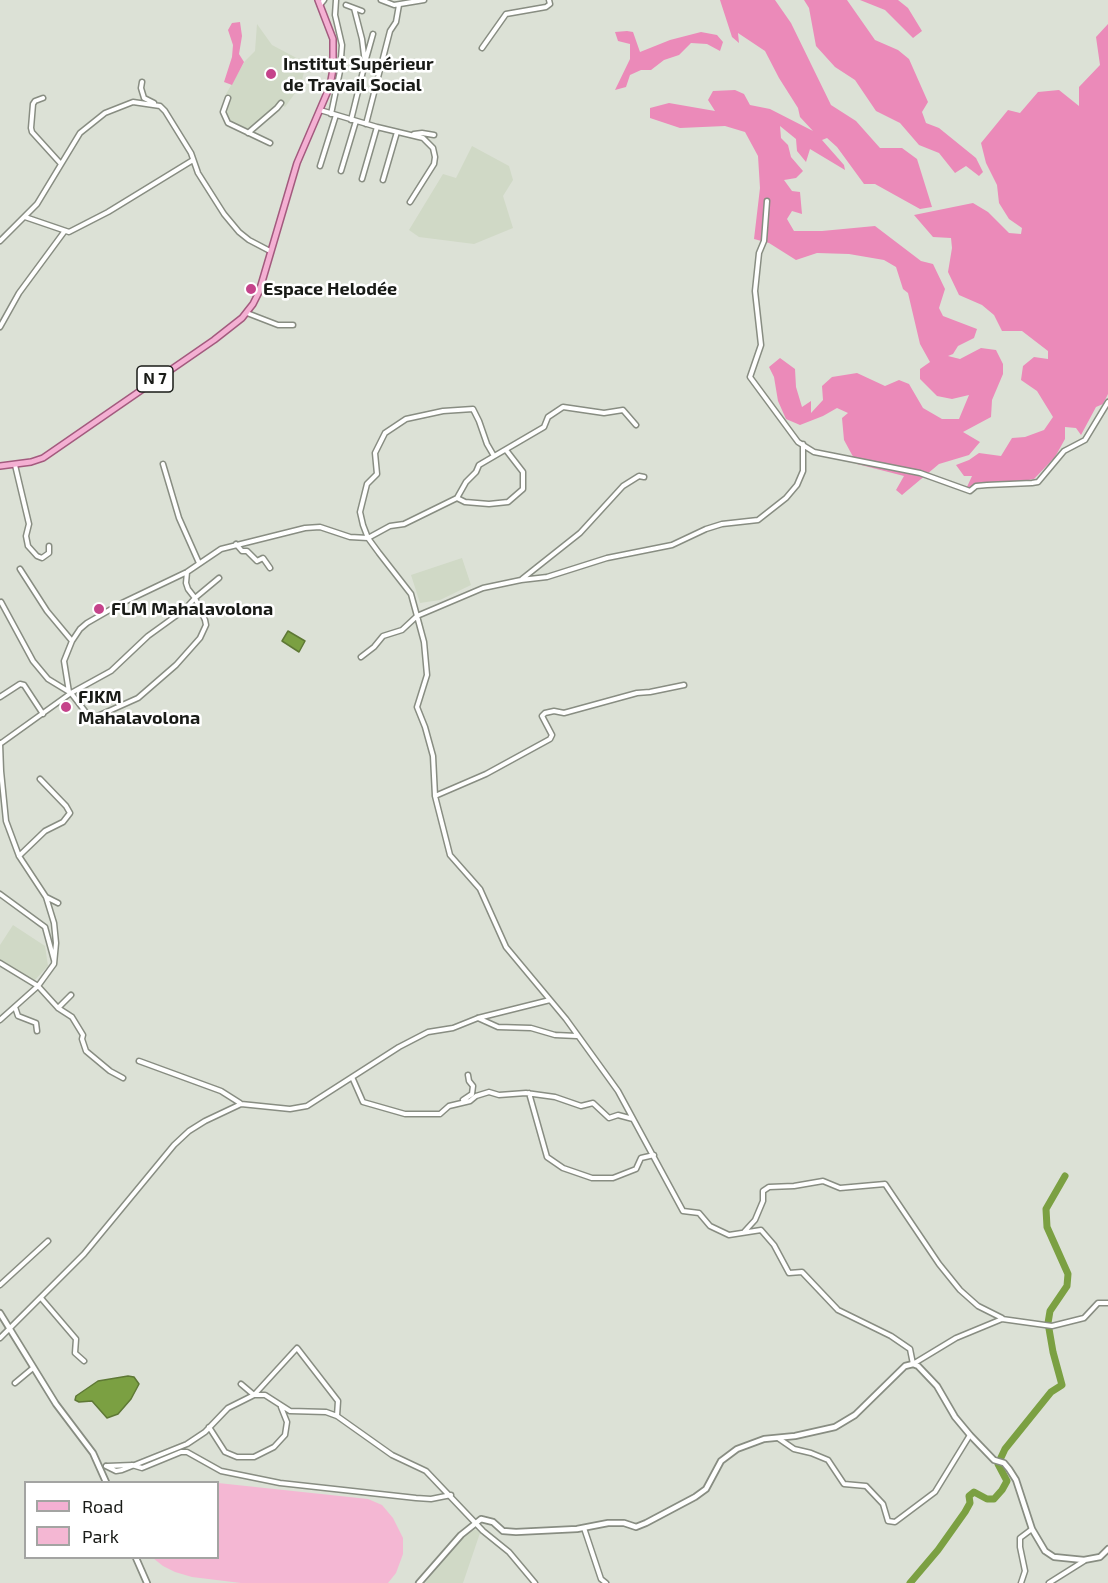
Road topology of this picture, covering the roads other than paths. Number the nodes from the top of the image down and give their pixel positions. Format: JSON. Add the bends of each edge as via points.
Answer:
{"nodes":[{"id":1,"x":336,"y":0,"type":"edge"},
{"id":2,"x":381,"y":0,"type":"edge"},
{"id":3,"x":424,"y":0,"type":"edge"},
{"id":4,"x":549,"y":0,"type":"edge"},
{"id":5,"x":320,"y":2,"type":"edge"},
{"id":6,"x":346,"y":5,"type":"dead end"},
{"id":7,"x":399,"y":5,"type":"junction"},
{"id":8,"x":354,"y":8,"type":"junction"},
{"id":9,"x":362,"y":11,"type":"dead end"},
{"id":10,"x":373,"y":34,"type":"dead end"},
{"id":11,"x":482,"y":48,"type":"dead end"},
{"id":12,"x":365,"y":63,"type":"junction"},
{"id":13,"x":142,"y":82,"type":"dead end"},
{"id":14,"x":43,"y":98,"type":"dead end"},
{"id":15,"x":228,"y":98,"type":"dead end"},
{"id":16,"x":281,"y":103,"type":"dead end"},
{"id":17,"x":160,"y":106,"type":"junction"},
{"id":18,"x":320,"y":110,"type":"junction"},
{"id":19,"x":333,"y":115,"type":"junction"},
{"id":20,"x":354,"y":120,"type":"junction"},
{"id":21,"x":366,"y":124,"type":"junction"},
{"id":22,"x":377,"y":128,"type":"junction"},
{"id":23,"x":248,"y":132,"type":"junction"},
{"id":24,"x":397,"y":132,"type":"junction"},
{"id":25,"x":411,"y":135,"type":"junction"},
{"id":26,"x":434,"y":135,"type":"dead end"},
{"id":27,"x":270,"y":143,"type":"dead end"},
{"id":28,"x":193,"y":160,"type":"junction"},
{"id":29,"x":61,"y":164,"type":"junction"},
{"id":30,"x":320,"y":166,"type":"dead end"},
{"id":31,"x":341,"y":171,"type":"dead end"},
{"id":32,"x":362,"y":179,"type":"dead end"},
{"id":33,"x":383,"y":180,"type":"dead end"},
{"id":34,"x":767,"y":201,"type":"dead end"},
{"id":35,"x":410,"y":202,"type":"dead end"},
{"id":36,"x":25,"y":217,"type":"junction"},
{"id":37,"x":64,"y":232,"type":"junction"},
{"id":38,"x":0,"y":242,"type":"edge"},
{"id":39,"x":270,"y":251,"type":"junction"},
{"id":40,"x":247,"y":313,"type":"junction"},
{"id":41,"x":293,"y":326,"type":"dead end"},
{"id":42,"x":0,"y":327,"type":"edge"},
{"id":43,"x":1108,"y":402,"type":"edge"},
{"id":44,"x":636,"y":425,"type":"dead end"},
{"id":45,"x":803,"y":444,"type":"junction"},
{"id":46,"x":506,"y":450,"type":"junction"},
{"id":47,"x":494,"y":456,"type":"junction"},
{"id":48,"x":163,"y":464,"type":"dead end"},
{"id":49,"x":15,"y":465,"type":"junction"},
{"id":50,"x":0,"y":466,"type":"edge"},
{"id":51,"x":644,"y":477,"type":"dead end"},
{"id":52,"x":457,"y":498,"type":"junction"},
{"id":53,"x":368,"y":538,"type":"junction"},
{"id":54,"x":236,"y":544,"type":"junction"},
{"id":55,"x":49,"y":546,"type":"dead end"},
{"id":56,"x":199,"y":563,"type":"junction"},
{"id":57,"x":20,"y":568,"type":"dead end"},
{"id":58,"x":270,"y":568,"type":"dead end"},
{"id":59,"x":187,"y":572,"type":"junction"},
{"id":60,"x":219,"y":578,"type":"dead end"},
{"id":61,"x":521,"y":580,"type":"junction"},
{"id":62,"x":195,"y":598,"type":"junction"},
{"id":63,"x":1,"y":602,"type":"edge"},
{"id":64,"x":417,"y":616,"type":"junction"},
{"id":65,"x":72,"y":641,"type":"junction"},
{"id":66,"x":361,"y":657,"type":"dead end"},
{"id":67,"x":684,"y":685,"type":"dead end"},
{"id":68,"x":70,"y":693,"type":"junction"},
{"id":69,"x":0,"y":697,"type":"edge"},
{"id":70,"x":43,"y":714,"type":"junction"},
{"id":71,"x":0,"y":743,"type":"edge"},
{"id":72,"x":40,"y":779,"type":"dead end"},
{"id":73,"x":435,"y":796,"type":"junction"},
{"id":74,"x":19,"y":856,"type":"junction"},
{"id":75,"x":0,"y":894,"type":"edge"},
{"id":76,"x":46,"y":897,"type":"junction"},
{"id":77,"x":58,"y":903,"type":"dead end"},
{"id":78,"x":0,"y":963,"type":"edge"},
{"id":79,"x":54,"y":964,"type":"junction"},
{"id":80,"x":38,"y":986,"type":"junction"},
{"id":81,"x":71,"y":995,"type":"dead end"},
{"id":82,"x":550,"y":1000,"type":"junction"},
{"id":83,"x":15,"y":1007,"type":"junction"},
{"id":84,"x":58,"y":1008,"type":"junction"},
{"id":85,"x":478,"y":1018,"type":"junction"},
{"id":86,"x":0,"y":1020,"type":"edge"},
{"id":87,"x":37,"y":1031,"type":"dead end"},
{"id":88,"x":578,"y":1036,"type":"junction"},
{"id":89,"x":139,"y":1061,"type":"dead end"},
{"id":90,"x":468,"y":1075,"type":"dead end"},
{"id":91,"x":352,"y":1077,"type":"junction"},
{"id":92,"x":123,"y":1078,"type":"dead end"},
{"id":93,"x":529,"y":1093,"type":"junction"},
{"id":94,"x":460,"y":1102,"type":"junction"},
{"id":95,"x":241,"y":1104,"type":"junction"},
{"id":96,"x":634,"y":1120,"type":"junction"},
{"id":97,"x":654,"y":1155,"type":"junction"},
{"id":98,"x":744,"y":1233,"type":"junction"},
{"id":99,"x":48,"y":1241,"type":"dead end"},
{"id":100,"x":0,"y":1286,"type":"edge"},
{"id":101,"x":41,"y":1298,"type":"junction"},
{"id":102,"x":1108,"y":1303,"type":"edge"},
{"id":103,"x":0,"y":1313,"type":"edge"},
{"id":104,"x":1002,"y":1319,"type":"junction"},
{"id":105,"x":9,"y":1329,"type":"junction"},
{"id":106,"x":0,"y":1338,"type":"edge"},
{"id":107,"x":84,"y":1361,"type":"dead end"},
{"id":108,"x":912,"y":1365,"type":"junction"},
{"id":109,"x":33,"y":1368,"type":"junction"},
{"id":110,"x":15,"y":1383,"type":"dead end"},
{"id":111,"x":241,"y":1384,"type":"dead end"},
{"id":112,"x":254,"y":1395,"type":"junction"},
{"id":113,"x":280,"y":1407,"type":"junction"},
{"id":114,"x":337,"y":1416,"type":"junction"},
{"id":115,"x":209,"y":1427,"type":"junction"},
{"id":116,"x":970,"y":1435,"type":"junction"},
{"id":117,"x":777,"y":1438,"type":"junction"},
{"id":118,"x":133,"y":1465,"type":"junction"},
{"id":119,"x":103,"y":1466,"type":"junction"},
{"id":120,"x":106,"y":1481,"type":"edge"},
{"id":121,"x":451,"y":1495,"type":"junction"},
{"id":122,"x":476,"y":1522,"type":"junction"},
{"id":123,"x":584,"y":1528,"type":"junction"},
{"id":124,"x":1032,"y":1529,"type":"junction"},
{"id":125,"x":1108,"y":1549,"type":"edge"},
{"id":126,"x":137,"y":1559,"type":"edge"},
{"id":127,"x":1084,"y":1560,"type":"junction"},
{"id":128,"x":147,"y":1583,"type":"edge"},
{"id":129,"x":419,"y":1583,"type":"edge"},
{"id":130,"x":535,"y":1583,"type":"edge"},
{"id":131,"x":606,"y":1583,"type":"edge"},
{"id":132,"x":1021,"y":1583,"type":"edge"},
{"id":133,"x":1049,"y":1583,"type":"edge"}],
"edges":[{"from":1,"to":19,"type":"street","via":[[342,45]]},
{"from":2,"to":7,"type":"street"},
{"from":3,"to":7,"type":"street"},
{"from":4,"to":11,"type":"street","via":[[546,7],[506,14]]},
{"from":5,"to":18,"type":"main road","number":"N 7","via":[[331,31],[334,56],[330,86]]},
{"from":6,"to":8,"type":"street"},
{"from":7,"to":21,"type":"street"},
{"from":8,"to":9,"type":"street"},
{"from":8,"to":12,"type":"street"},
{"from":10,"to":12,"type":"street"},
{"from":12,"to":20,"type":"street"},
{"from":13,"to":17,"type":"street","via":[[144,98]]},
{"from":14,"to":29,"type":"street","via":[[33,104],[32,132]]},
{"from":15,"to":23,"type":"street","via":[[223,112],[228,123]]},
{"from":16,"to":23,"type":"street"},
{"from":17,"to":28,"type":"street","via":[[170,116]]},
{"from":17,"to":29,"type":"street","via":[[133,102],[105,113],[80,133]]},
{"from":18,"to":19,"type":"street"},
{"from":18,"to":39,"type":"main road","number":"N 7","via":[[297,163]]},
{"from":19,"to":20,"type":"street"},
{"from":19,"to":30,"type":"street"},
{"from":20,"to":21,"type":"street"},
{"from":20,"to":31,"type":"street"},
{"from":21,"to":22,"type":"street"},
{"from":22,"to":24,"type":"street"},
{"from":22,"to":32,"type":"street"},
{"from":23,"to":27,"type":"street"},
{"from":24,"to":25,"type":"street"},
{"from":24,"to":33,"type":"street"},
{"from":25,"to":26,"type":"street"},
{"from":25,"to":35,"type":"street","via":[[423,138],[433,148],[435,157]]},
{"from":28,"to":37,"type":"street","via":[[108,212]]},
{"from":28,"to":39,"type":"street","via":[[232,225]]},
{"from":29,"to":36,"type":"street"},
{"from":34,"to":45,"type":"street","via":[[755,291],[761,345],[750,377]]},
{"from":36,"to":37,"type":"street"},
{"from":36,"to":38,"type":"street"},
{"from":37,"to":42,"type":"street","via":[[19,293]]},
{"from":39,"to":40,"type":"main road","number":"N 7","via":[[259,292]]},
{"from":40,"to":41,"type":"street","via":[[278,325]]},
{"from":40,"to":49,"type":"main road","number":"N 7","via":[[43,458]]},
{"from":43,"to":45,"type":"street","via":[[1085,440],[1064,451],[1038,482],[1032,483],[976,486],[970,490],[920,473],[814,452]]},
{"from":44,"to":46,"type":"street","via":[[623,411],[604,413],[563,407],[548,417],[544,427]]},
{"from":45,"to":61,"type":"street","via":[[803,471],[797,485],[758,520],[722,524],[672,545]]},
{"from":46,"to":47,"type":"street"},
{"from":46,"to":52,"type":"street","via":[[523,472],[523,489],[508,502],[489,504]]},
{"from":47,"to":52,"type":"street","via":[[479,465]]},
{"from":47,"to":53,"type":"street","via":[[473,409],[406,419],[386,433],[375,453],[377,474],[367,484],[360,512]]},
{"from":48,"to":56,"type":"street","via":[[179,518]]},
{"from":49,"to":50,"type":"main road","number":"N 7"},
{"from":49,"to":55,"type":"street","via":[[29,524],[28,546],[42,558],[49,553]]},
{"from":51,"to":61,"type":"street","via":[[623,486],[580,533]]},
{"from":52,"to":53,"type":"street"},
{"from":53,"to":54,"type":"street","via":[[350,537],[320,527]]},
{"from":53,"to":64,"type":"street","via":[[411,594]]},
{"from":54,"to":56,"type":"street"},
{"from":54,"to":58,"type":"street","via":[[255,560],[263,558]]},
{"from":56,"to":59,"type":"street"},
{"from":57,"to":65,"type":"street"},
{"from":59,"to":62,"type":"street","via":[[186,584]]},
{"from":59,"to":65,"type":"street","via":[[94,619]]},
{"from":60,"to":62,"type":"street"},
{"from":61,"to":64,"type":"street","via":[[483,588]]},
{"from":62,"to":68,"type":"street","via":[[111,671]]},
{"from":62,"to":68,"type":"street","via":[[205,620],[203,633],[176,665],[138,698],[91,719]]},
{"from":63,"to":68,"type":"street","via":[[33,661],[48,679]]},
{"from":64,"to":66,"type":"street","via":[[402,630],[383,636]]},
{"from":64,"to":73,"type":"street","via":[[427,675],[417,707],[433,756]]},
{"from":65,"to":68,"type":"street","via":[[64,661]]},
{"from":67,"to":73,"type":"street","via":[[564,713],[545,713],[542,716],[552,735],[550,739]]},
{"from":68,"to":70,"type":"street"},
{"from":69,"to":70,"type":"street","via":[[24,685]]},
{"from":70,"to":71,"type":"street"},
{"from":71,"to":74,"type":"street","via":[[6,821]]},
{"from":72,"to":74,"type":"street","via":[[70,813]]},
{"from":73,"to":82,"type":"street","via":[[450,855],[480,889],[506,947]]},
{"from":74,"to":76,"type":"street"},
{"from":75,"to":79,"type":"street","via":[[45,927]]},
{"from":76,"to":77,"type":"street"},
{"from":76,"to":79,"type":"street","via":[[54,923]]},
{"from":78,"to":80,"type":"street"},
{"from":79,"to":80,"type":"street"},
{"from":80,"to":83,"type":"street"},
{"from":80,"to":84,"type":"street"},
{"from":81,"to":84,"type":"street"},
{"from":82,"to":85,"type":"street"},
{"from":82,"to":88,"type":"street"},
{"from":83,"to":86,"type":"street"},
{"from":83,"to":87,"type":"street","via":[[18,1016],[36,1023]]},
{"from":84,"to":92,"type":"street","via":[[79,1026],[86,1051]]},
{"from":85,"to":88,"type":"street","via":[[498,1027]]},
{"from":85,"to":91,"type":"street","via":[[428,1032]]},
{"from":88,"to":96,"type":"street"},
{"from":89,"to":95,"type":"street","via":[[221,1091]]},
{"from":90,"to":94,"type":"street","via":[[472,1095]]},
{"from":91,"to":94,"type":"street","via":[[363,1102],[405,1114],[440,1114]]},
{"from":91,"to":95,"type":"street","via":[[307,1106]]},
{"from":93,"to":94,"type":"street","via":[[489,1092]]},
{"from":93,"to":96,"type":"street","via":[[580,1106],[593,1103],[609,1118],[618,1115]]},
{"from":93,"to":97,"type":"street","via":[[547,1157],[563,1168],[592,1178],[613,1178],[636,1169],[641,1158]]},
{"from":95,"to":101,"type":"street","via":[[205,1120],[174,1145],[84,1254]]},
{"from":96,"to":97,"type":"street"},
{"from":97,"to":98,"type":"street","via":[[683,1211],[699,1213],[710,1226],[729,1235]]},
{"from":98,"to":104,"type":"street","via":[[755,1220],[763,1191],[769,1187],[823,1180],[840,1188],[885,1184],[960,1290]]},
{"from":98,"to":108,"type":"street","via":[[761,1230],[789,1273],[802,1272],[838,1310],[910,1349]]},
{"from":99,"to":100,"type":"street"},
{"from":101,"to":105,"type":"street"},
{"from":101,"to":107,"type":"street","via":[[75,1339],[75,1353]]},
{"from":102,"to":104,"type":"street","via":[[1098,1303],[1084,1318],[1052,1326]]},
{"from":103,"to":105,"type":"street"},
{"from":104,"to":108,"type":"street","via":[[956,1338]]},
{"from":105,"to":106,"type":"street"},
{"from":105,"to":109,"type":"street"},
{"from":108,"to":116,"type":"street","via":[[918,1366],[937,1386]]},
{"from":108,"to":117,"type":"street","via":[[906,1366],[855,1415],[835,1427]]},
{"from":109,"to":110,"type":"street"},
{"from":109,"to":119,"type":"street"},
{"from":111,"to":112,"type":"street"},
{"from":112,"to":113,"type":"street","via":[[265,1395]]},
{"from":112,"to":114,"type":"street","via":[[297,1348],[338,1401]]},
{"from":112,"to":115,"type":"street","via":[[228,1408]]},
{"from":113,"to":114,"type":"street"},
{"from":113,"to":115,"type":"street","via":[[287,1422],[285,1435],[254,1457],[225,1452]]},
{"from":114,"to":121,"type":"street","via":[[392,1455],[426,1471]]},
{"from":115,"to":118,"type":"street","via":[[187,1444]]},
{"from":116,"to":117,"type":"street","via":[[935,1492],[895,1522],[888,1521],[883,1504],[866,1486],[844,1484],[828,1460],[794,1449]]},
{"from":116,"to":124,"type":"street","via":[[994,1460],[1009,1469]]},
{"from":117,"to":123,"type":"street","via":[[737,1449],[722,1461],[706,1489],[646,1523],[636,1527],[608,1523]]},
{"from":118,"to":119,"type":"street"},
{"from":118,"to":121,"type":"street","via":[[142,1468],[187,1452],[221,1470],[280,1483],[416,1498]]},
{"from":119,"to":120,"type":"street"},
{"from":121,"to":122,"type":"street"},
{"from":122,"to":123,"type":"street","via":[[493,1522],[503,1531],[516,1532]]},
{"from":122,"to":129,"type":"street"},
{"from":122,"to":130,"type":"street"},
{"from":123,"to":131,"type":"street","via":[[601,1579]]},
{"from":124,"to":127,"type":"street","via":[[1045,1551],[1054,1557]]},
{"from":124,"to":132,"type":"street","via":[[1020,1538],[1025,1571]]},
{"from":125,"to":127,"type":"street","via":[[1100,1557]]},
{"from":126,"to":128,"type":"street"},
{"from":127,"to":133,"type":"street"}]}
